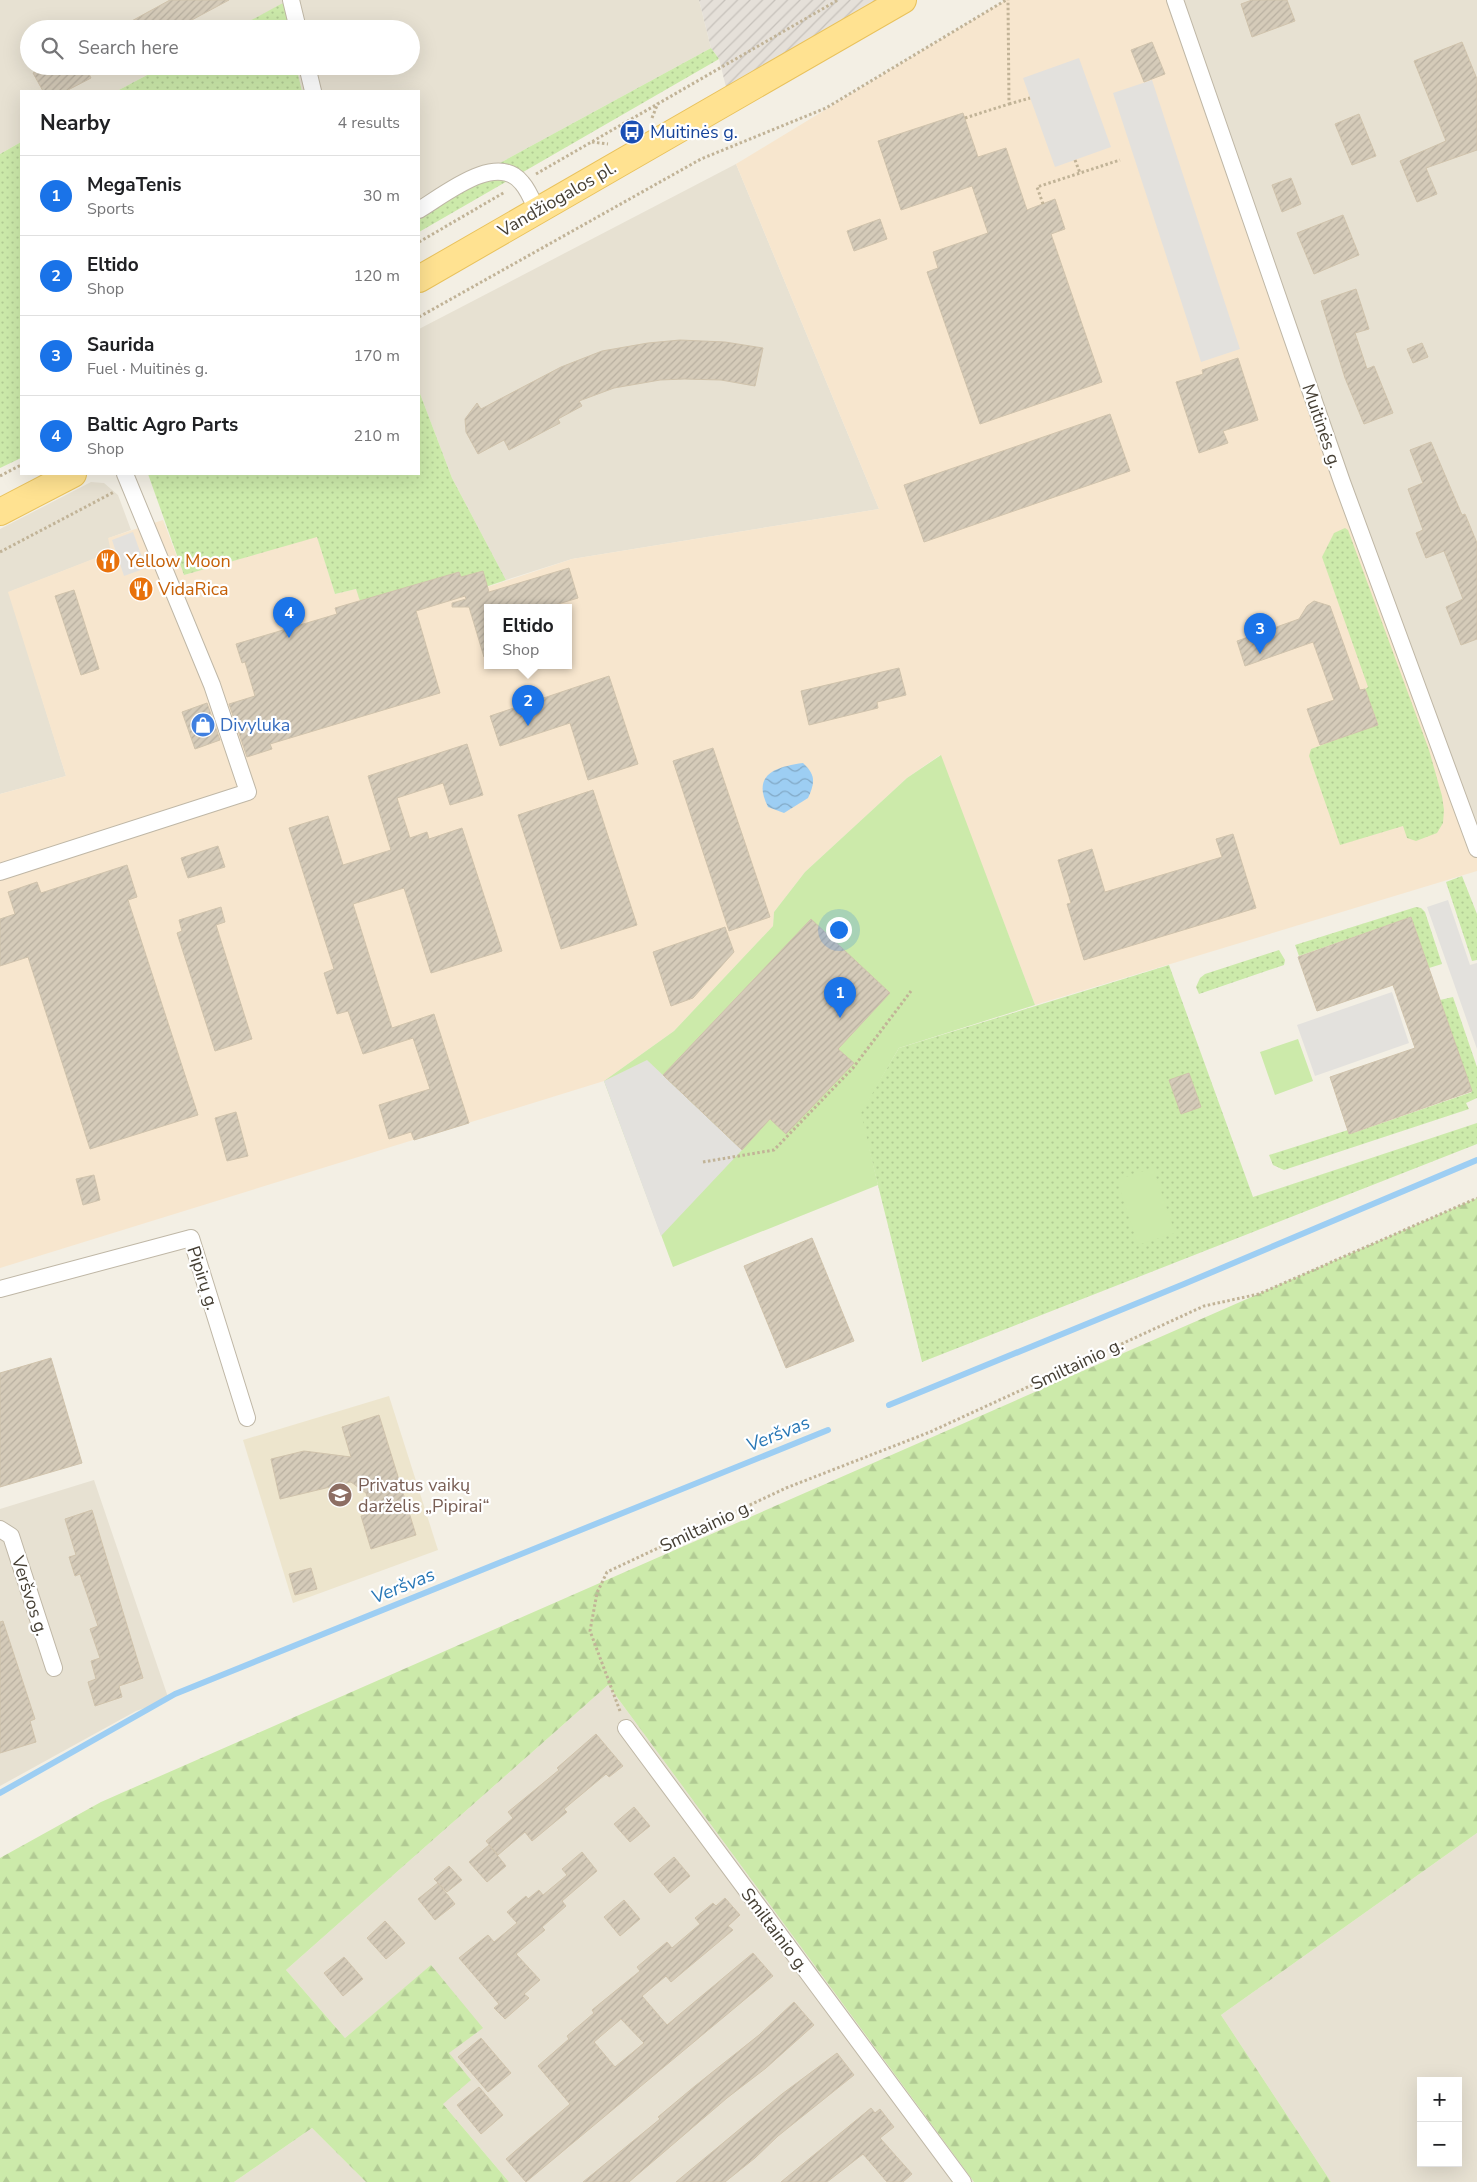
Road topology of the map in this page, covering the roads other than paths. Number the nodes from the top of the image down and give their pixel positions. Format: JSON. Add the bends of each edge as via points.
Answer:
{"nodes":[{"id":1,"x":291,"y":0,"type":"edge"},
{"id":2,"x":904,"y":0,"type":"edge"},
{"id":3,"x":1176,"y":1,"type":"edge"},
{"id":4,"x":296,"y":20,"type":"edge"},
{"id":5,"x":309,"y":75,"type":"edge"},
{"id":6,"x":313,"y":90,"type":"edge"},
{"id":7,"x":420,"y":209,"type":"edge"},
{"id":8,"x":537,"y":210,"type":"junction"},
{"id":9,"x":420,"y":278,"type":"edge"},
{"id":10,"x":71,"y":475,"type":"edge"},
{"id":11,"x":128,"y":478,"type":"edge"},
{"id":12,"x":0,"y":512,"type":"edge"},
{"id":13,"x":1477,"y":849,"type":"edge"},
{"id":14,"x":0,"y":872,"type":"edge"},
{"id":15,"x":0,"y":1289,"type":"edge"},
{"id":16,"x":247,"y":1418,"type":"dead end"},
{"id":17,"x":0,"y":1529,"type":"edge"},
{"id":18,"x":54,"y":1668,"type":"dead end"},
{"id":19,"x":626,"y":1728,"type":"road end"},
{"id":20,"x":963,"y":2182,"type":"edge"}],
"edges":[{"from":1,"to":4,"type":"street"},
{"from":2,"to":8,"type":"main road","name":"Vandžiogalos pl."},
{"from":3,"to":13,"type":"street","name":"Muitinės g.","via":[[1342,482]]},
{"from":5,"to":6,"type":"street"},
{"from":7,"to":8,"type":"street","via":[[487,172],[507,172],[522,182]]},
{"from":8,"to":9,"type":"main road","name":"Vandžiogalos pl."},
{"from":10,"to":12,"type":"main road"},
{"from":11,"to":14,"type":"street","via":[[212,685],[248,792]]},
{"from":15,"to":16,"type":"street","name":"Pipirų g.","via":[[191,1238]]},
{"from":17,"to":18,"type":"street","name":"Veršvos g.","via":[[10,1536]]},
{"from":19,"to":20,"type":"street","name":"Smiltainio g."}]}
